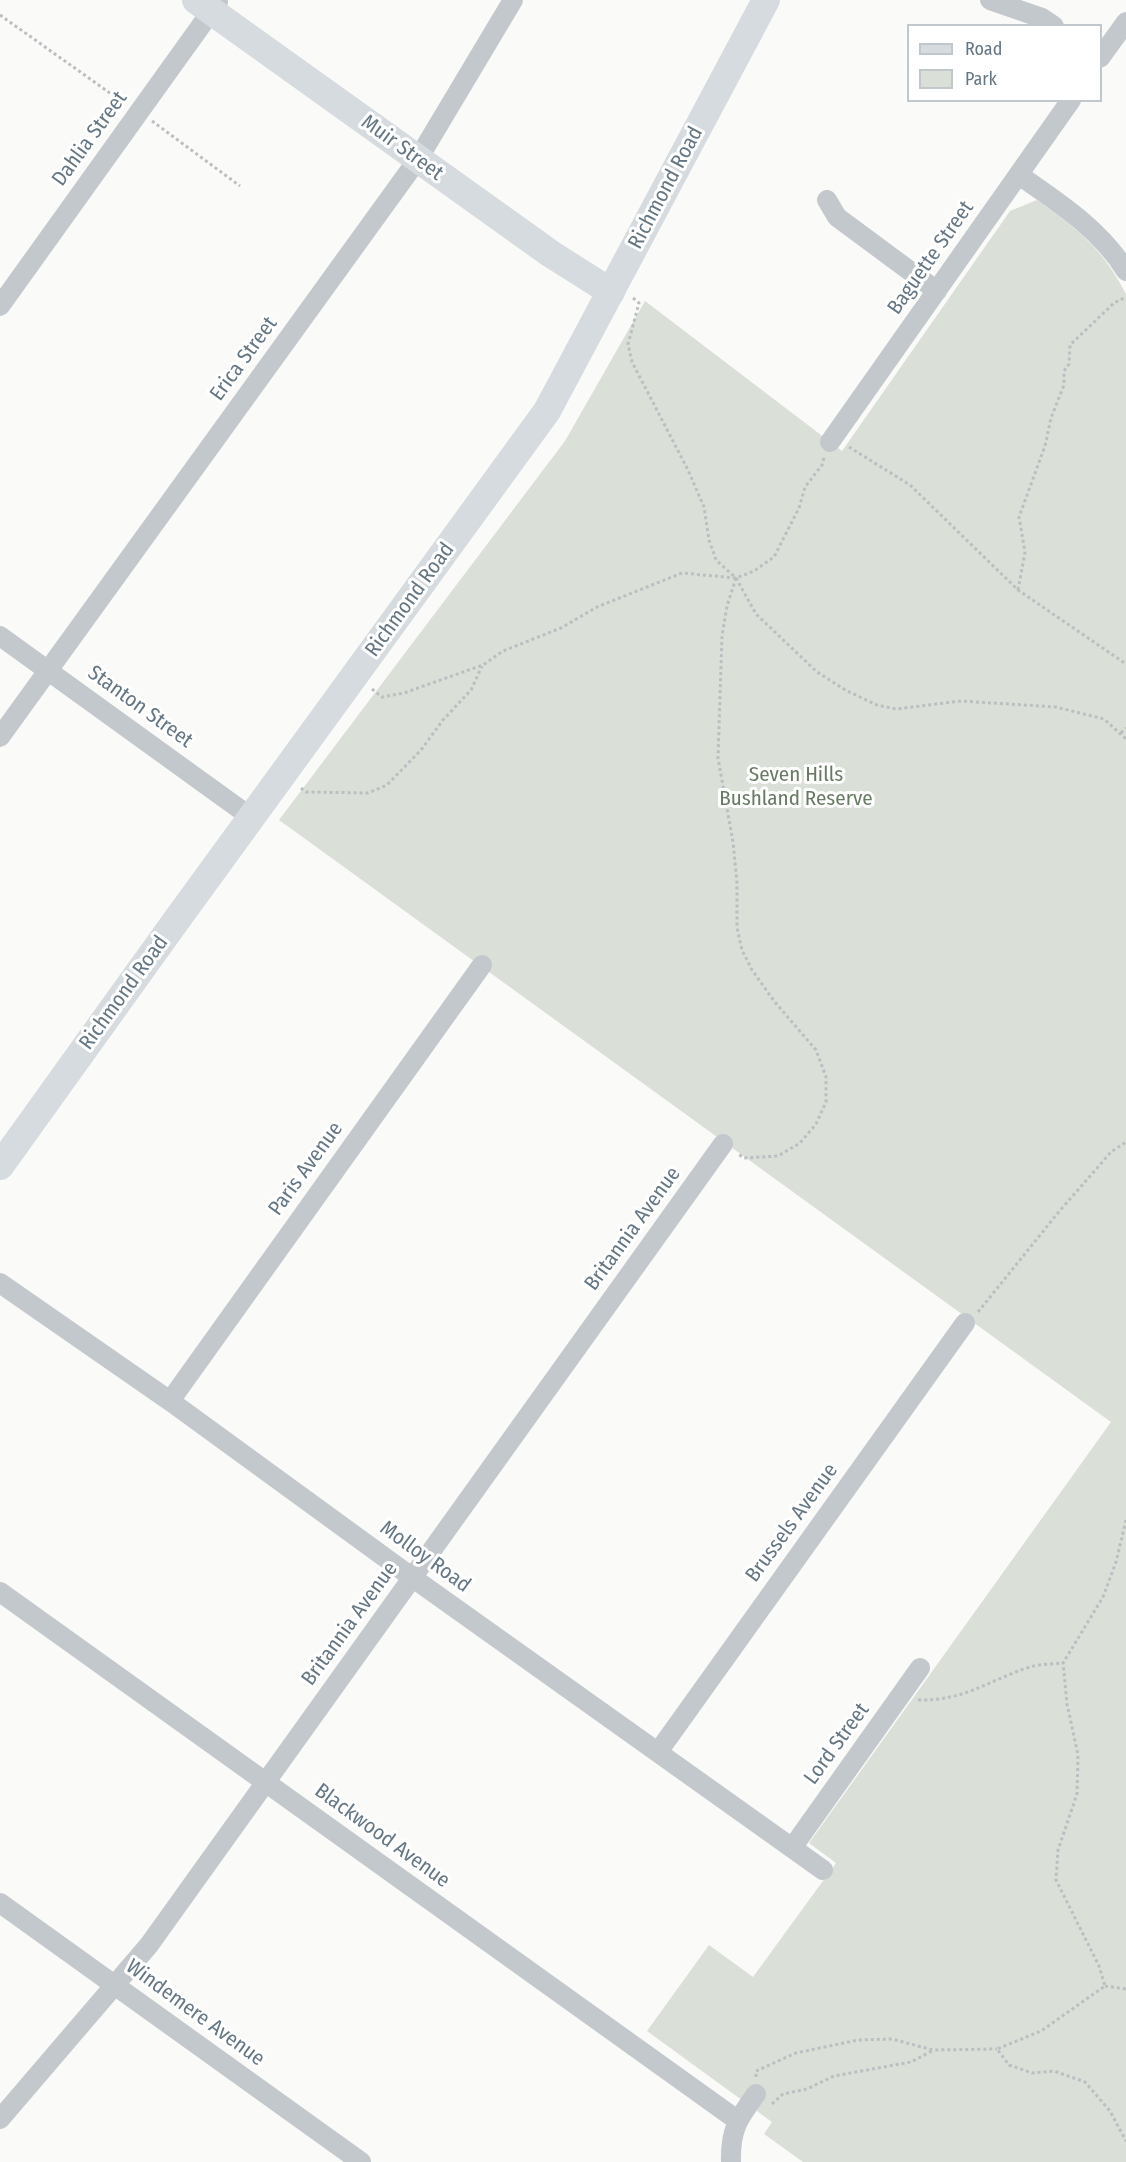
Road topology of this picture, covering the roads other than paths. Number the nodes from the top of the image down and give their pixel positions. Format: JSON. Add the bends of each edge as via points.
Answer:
{"nodes":[{"id":1,"x":513,"y":0,"type":"edge"},
{"id":2,"x":766,"y":0,"type":"edge"},
{"id":3,"x":990,"y":0,"type":"edge"},
{"id":4,"x":209,"y":4,"type":"edge"},
{"id":5,"x":1126,"y":22,"type":"edge"},
{"id":6,"x":1051,"y":24,"type":"edge"},
{"id":7,"x":1102,"y":56,"type":"edge"},
{"id":8,"x":1070,"y":102,"type":"edge"},
{"id":9,"x":418,"y":159,"type":"junction"},
{"id":10,"x":1019,"y":175,"type":"junction"},
{"id":11,"x":827,"y":200,"type":"dead end"},
{"id":12,"x":1126,"y":271,"type":"edge"},
{"id":13,"x":937,"y":291,"type":"junction"},
{"id":14,"x":611,"y":292,"type":"junction"},
{"id":15,"x":0,"y":306,"type":"edge"},
{"id":16,"x":830,"y":442,"type":"road end"},
{"id":17,"x":0,"y":636,"type":"edge"},
{"id":18,"x":48,"y":670,"type":"junction"},
{"id":19,"x":0,"y":737,"type":"edge"},
{"id":20,"x":252,"y":818,"type":"junction"},
{"id":21,"x":482,"y":965,"type":"dead end"},
{"id":22,"x":723,"y":1144,"type":"road end"},
{"id":23,"x":0,"y":1166,"type":"edge"},
{"id":24,"x":0,"y":1283,"type":"edge"},
{"id":25,"x":965,"y":1323,"type":"road end"},
{"id":26,"x":170,"y":1401,"type":"junction"},
{"id":27,"x":413,"y":1578,"type":"junction"},
{"id":28,"x":0,"y":1592,"type":"edge"},
{"id":29,"x":920,"y":1668,"type":"dead end"},
{"id":30,"x":658,"y":1752,"type":"junction"},
{"id":31,"x":266,"y":1782,"type":"junction"},
{"id":32,"x":792,"y":1848,"type":"junction"},
{"id":33,"x":823,"y":1870,"type":"dead end"},
{"id":34,"x":0,"y":1903,"type":"edge"},
{"id":35,"x":115,"y":1985,"type":"junction"},
{"id":36,"x":763,"y":2100,"type":"road end"},
{"id":37,"x":0,"y":2119,"type":"edge"},
{"id":38,"x":737,"y":2120,"type":"junction"},
{"id":39,"x":361,"y":2162,"type":"edge"},
{"id":40,"x":731,"y":2162,"type":"edge"}],
"edges":[{"from":1,"to":9,"type":"street","name":"Erica Street"},
{"from":2,"to":14,"type":"main road","name":"Richmond Road"},
{"from":3,"to":6,"type":"street"},
{"from":4,"to":9,"type":"main road","name":"Muir Street"},
{"from":4,"to":15,"type":"street","name":"Dahlia Street","via":[[138,113]]},
{"from":5,"to":7,"type":"street"},
{"from":8,"to":10,"type":"street","name":"Baguette Street"},
{"from":9,"to":14,"type":"main road","name":"Muir Street"},
{"from":9,"to":18,"type":"street","name":"Erica Street"},
{"from":10,"to":12,"type":"street","via":[[1100,237]]},
{"from":10,"to":13,"type":"street","name":"Baguette Street"},
{"from":11,"to":13,"type":"street","via":[[837,217]]},
{"from":13,"to":16,"type":"street","name":"Baguette Street"},
{"from":14,"to":20,"type":"main road","name":"Richmond Road","via":[[547,411]]},
{"from":17,"to":18,"type":"street","name":"Stanton Street"},
{"from":18,"to":19,"type":"street","name":"Erica Street"},
{"from":18,"to":20,"type":"street","name":"Stanton Street"},
{"from":20,"to":23,"type":"main road","name":"Richmond Road"},
{"from":21,"to":26,"type":"street","name":"Paris Avenue"},
{"from":22,"to":27,"type":"street","name":"Britannia Avenue"},
{"from":24,"to":26,"type":"street","name":"Molloy Road"},
{"from":25,"to":30,"type":"street","name":"Brussels Avenue"},
{"from":26,"to":27,"type":"street","name":"Molloy Road"},
{"from":27,"to":30,"type":"street","name":"Molloy Road"},
{"from":27,"to":31,"type":"street","name":"Britannia Avenue"},
{"from":28,"to":31,"type":"street","name":"Blackwood Avenue"},
{"from":29,"to":32,"type":"street","name":"Lord Street"},
{"from":30,"to":32,"type":"street","name":"Molloy Road"},
{"from":31,"to":35,"type":"street","name":"Britannia Avenue"},
{"from":31,"to":38,"type":"street","name":"Blackwood Avenue"},
{"from":32,"to":33,"type":"street","name":"Molloy Road"},
{"from":34,"to":35,"type":"street","name":"Windemere Avenue"},
{"from":35,"to":37,"type":"street","name":"Britannia Avenue"},
{"from":35,"to":39,"type":"street","name":"Windemere Avenue"},
{"from":36,"to":38,"type":"street"},
{"from":38,"to":40,"type":"street"}]}
